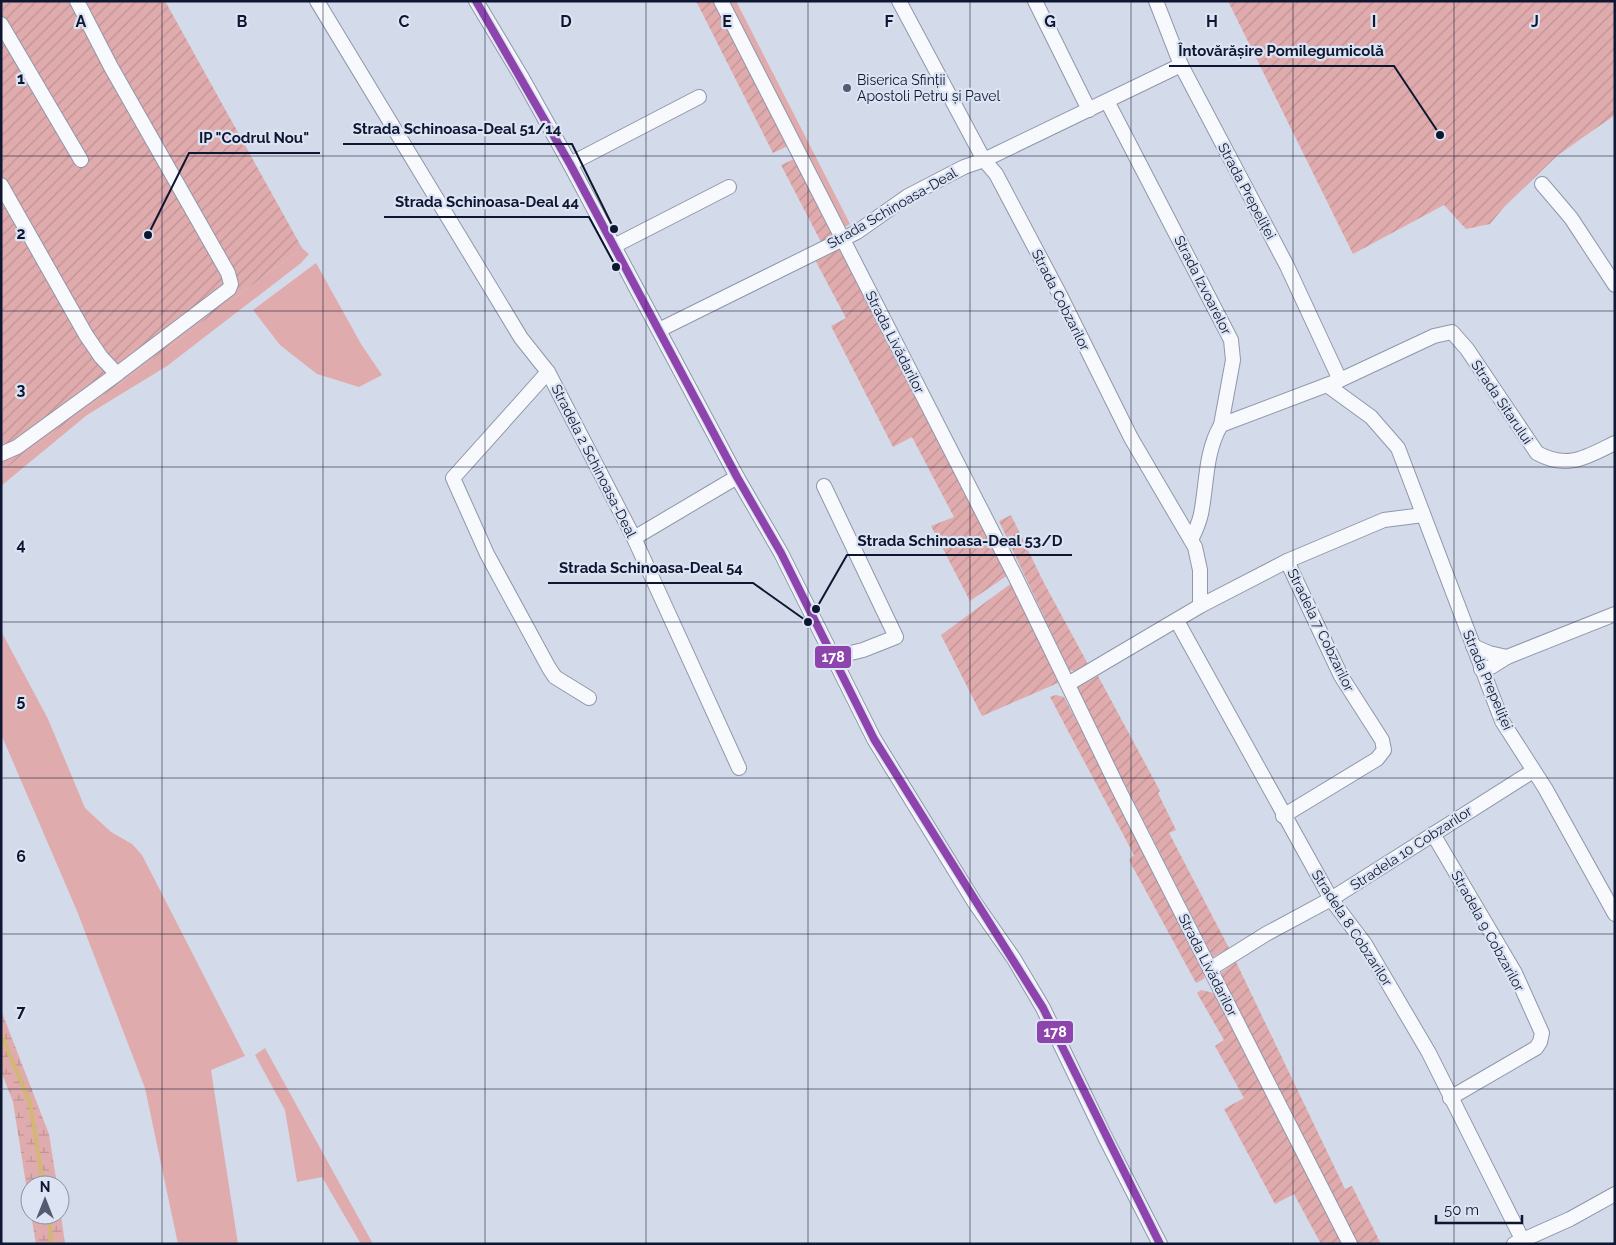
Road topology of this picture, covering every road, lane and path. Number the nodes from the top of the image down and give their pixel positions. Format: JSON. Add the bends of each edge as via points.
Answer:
{"nodes":[{"id":1,"x":77,"y":1,"type":"edge"},
{"id":2,"x":317,"y":1,"type":"edge"},
{"id":3,"x":476,"y":1,"type":"edge"},
{"id":4,"x":721,"y":1,"type":"edge"},
{"id":5,"x":898,"y":1,"type":"edge"},
{"id":6,"x":1035,"y":1,"type":"edge"},
{"id":7,"x":1156,"y":1,"type":"edge"},
{"id":8,"x":1,"y":24,"type":"edge"},
{"id":9,"x":1181,"y":65,"type":"junction"},
{"id":10,"x":699,"y":97,"type":"dead end"},
{"id":11,"x":1107,"y":101,"type":"junction"},
{"id":12,"x":1089,"y":110,"type":"junction"},
{"id":13,"x":81,"y":160,"type":"dead end"},
{"id":14,"x":984,"y":160,"type":"junction"},
{"id":15,"x":570,"y":164,"type":"junction"},
{"id":16,"x":1542,"y":184,"type":"dead end"},
{"id":17,"x":1,"y":185,"type":"edge"},
{"id":18,"x":729,"y":187,"type":"dead end"},
{"id":19,"x":843,"y":238,"type":"junction"},
{"id":20,"x":614,"y":246,"type":"junction"},
{"id":21,"x":1615,"y":285,"type":"edge"},
{"id":22,"x":659,"y":330,"type":"junction"},
{"id":23,"x":548,"y":372,"type":"junction"},
{"id":24,"x":117,"y":374,"type":"junction"},
{"id":25,"x":1334,"y":382,"type":"junction"},
{"id":26,"x":1221,"y":425,"type":"junction"},
{"id":27,"x":1615,"y":442,"type":"edge"},
{"id":28,"x":1,"y":454,"type":"edge"},
{"id":29,"x":737,"y":476,"type":"junction"},
{"id":30,"x":824,"y":486,"type":"dead end"},
{"id":31,"x":1423,"y":515,"type":"junction"},
{"id":32,"x":634,"y":538,"type":"junction"},
{"id":33,"x":1191,"y":540,"type":"junction"},
{"id":34,"x":1287,"y":561,"type":"junction"},
{"id":35,"x":1200,"y":606,"type":"junction"},
{"id":36,"x":1615,"y":614,"type":"edge"},
{"id":37,"x":1177,"y":621,"type":"junction"},
{"id":38,"x":1473,"y":646,"type":"junction"},
{"id":39,"x":834,"y":657,"type":"junction"},
{"id":40,"x":1507,"y":657,"type":"junction"},
{"id":41,"x":1481,"y":669,"type":"junction"},
{"id":42,"x":1068,"y":684,"type":"junction"},
{"id":43,"x":589,"y":698,"type":"dead end"},
{"id":44,"x":739,"y":768,"type":"dead end"},
{"id":45,"x":1533,"y":771,"type":"junction"},
{"id":46,"x":1283,"y":816,"type":"junction"},
{"id":47,"x":1432,"y":834,"type":"junction"},
{"id":48,"x":1331,"y":899,"type":"junction"},
{"id":49,"x":1615,"y":914,"type":"edge"},
{"id":50,"x":1210,"y":969,"type":"junction"},
{"id":51,"x":1450,"y":1098,"type":"junction"},
{"id":52,"x":1615,"y":1194,"type":"edge"},
{"id":53,"x":1518,"y":1241,"type":"edge"},
{"id":54,"x":1160,"y":1244,"type":"edge"},
{"id":55,"x":1350,"y":1244,"type":"edge"}],
"edges":[{"from":1,"to":24,"type":"street","via":[[231,279],[229,289]]},
{"from":2,"to":23,"type":"street","name":"Stradela 2 Schinoasa-Deal","via":[[521,338]]},
{"from":3,"to":15,"type":"street"},
{"from":4,"to":19,"type":"street","name":"Strada Livădarilor"},
{"from":5,"to":14,"type":"street","name":"Strada Cobzarilor"},
{"from":6,"to":12,"type":"street"},
{"from":7,"to":9,"type":"street","name":"Strada Prepeliței"},
{"from":8,"to":13,"type":"street"},
{"from":9,"to":11,"type":"street","name":"Strada Schinoasa-Deal"},
{"from":9,"to":25,"type":"street","name":"Strada Prepeliței","via":[[1288,266]]},
{"from":10,"to":15,"type":"street"},
{"from":11,"to":12,"type":"street","name":"Strada Schinoasa-Deal"},
{"from":11,"to":26,"type":"street","name":"Strada Izvoarelor","via":[[1231,340],[1233,360]]},
{"from":12,"to":14,"type":"street","name":"Strada Schinoasa-Deal"},
{"from":14,"to":19,"type":"street","name":"Strada Schinoasa-Deal","via":[[908,196],[857,232]]},
{"from":14,"to":33,"type":"street","name":"Strada Cobzarilor","via":[[996,174],[1033,243],[1131,438]]},
{"from":15,"to":20,"type":"street"},
{"from":16,"to":21,"type":"street","via":[[1571,218]]},
{"from":17,"to":24,"type":"street","via":[[86,335]]},
{"from":18,"to":20,"type":"street"},
{"from":19,"to":22,"type":"street","name":"Strada Schinoasa-Deal"},
{"from":19,"to":42,"type":"street","name":"Strada Livădarilor"},
{"from":20,"to":22,"type":"street"},
{"from":22,"to":29,"type":"street"},
{"from":23,"to":32,"type":"street","name":"Stradela 2 Schinoasa-Deal"},
{"from":23,"to":43,"type":"street","name":"Stradela 2 Schinoasa-Deal","via":[[453,478],[487,554],[549,668],[555,677]]},
{"from":24,"to":28,"type":"street","via":[[17,447]]},
{"from":25,"to":26,"type":"street"},
{"from":25,"to":27,"type":"street","name":"Strada Sitarului","via":[[1434,336],[1452,332],[1467,349],[1537,453],[1552,462],[1564,462]]},
{"from":25,"to":31,"type":"street","name":"Strada Prepeliței","via":[[1398,448]]},
{"from":26,"to":33,"type":"street","name":"Strada Izvoarelor","via":[[1209,460],[1201,515]]},
{"from":29,"to":32,"type":"street"},
{"from":29,"to":39,"type":"street"},
{"from":30,"to":39,"type":"street","via":[[896,637]]},
{"from":31,"to":34,"type":"street","via":[[1384,520]]},
{"from":31,"to":38,"type":"street","name":"Strada Prepeliței"},
{"from":32,"to":44,"type":"street","name":"Stradela 2 Schinoasa-Deal"},
{"from":33,"to":35,"type":"street","name":"Strada Cobzarilor","via":[[1200,570]]},
{"from":34,"to":35,"type":"street"},
{"from":34,"to":46,"type":"street","name":"Stradela 7 Cobzarilor","via":[[1341,676],[1382,740],[1384,750],[1376,759]]},
{"from":35,"to":37,"type":"street"},
{"from":36,"to":40,"type":"street"},
{"from":37,"to":42,"type":"street"},
{"from":37,"to":46,"type":"street","name":"Stradela 8 Cobzarilor"},
{"from":38,"to":40,"type":"street"},
{"from":38,"to":41,"type":"street","name":"Strada Prepeliței"},
{"from":39,"to":54,"type":"street","via":[[874,739],[1043,1008]]},
{"from":40,"to":41,"type":"street"},
{"from":41,"to":45,"type":"street","name":"Strada Prepeliței","via":[[1502,721]]},
{"from":42,"to":50,"type":"street","name":"Strada Livădarilor"},
{"from":45,"to":47,"type":"street","name":"Stradela 10 Cobzarilor"},
{"from":45,"to":49,"type":"street","name":"Strada Prepeliței","via":[[1546,788]]},
{"from":46,"to":48,"type":"street","name":"Stradela 8 Cobzarilor"},
{"from":47,"to":48,"type":"street","name":"Stradela 10 Cobzarilor"},
{"from":47,"to":51,"type":"street","name":"Stradela 9 Cobzarilor","via":[[1515,974],[1542,1033],[1536,1048]]},
{"from":48,"to":50,"type":"street","name":"Stradela 10 Cobzarilor","via":[[1258,938]]},
{"from":48,"to":51,"type":"street","name":"Stradela 8 Cobzarilor","via":[[1365,944],[1429,1053]]},
{"from":50,"to":55,"type":"street","name":"Strada Livădarilor"},
{"from":51,"to":53,"type":"street","name":"Stradela 8 Cobzarilor"},
{"from":52,"to":53,"type":"street","via":[[1570,1219]]}]}
